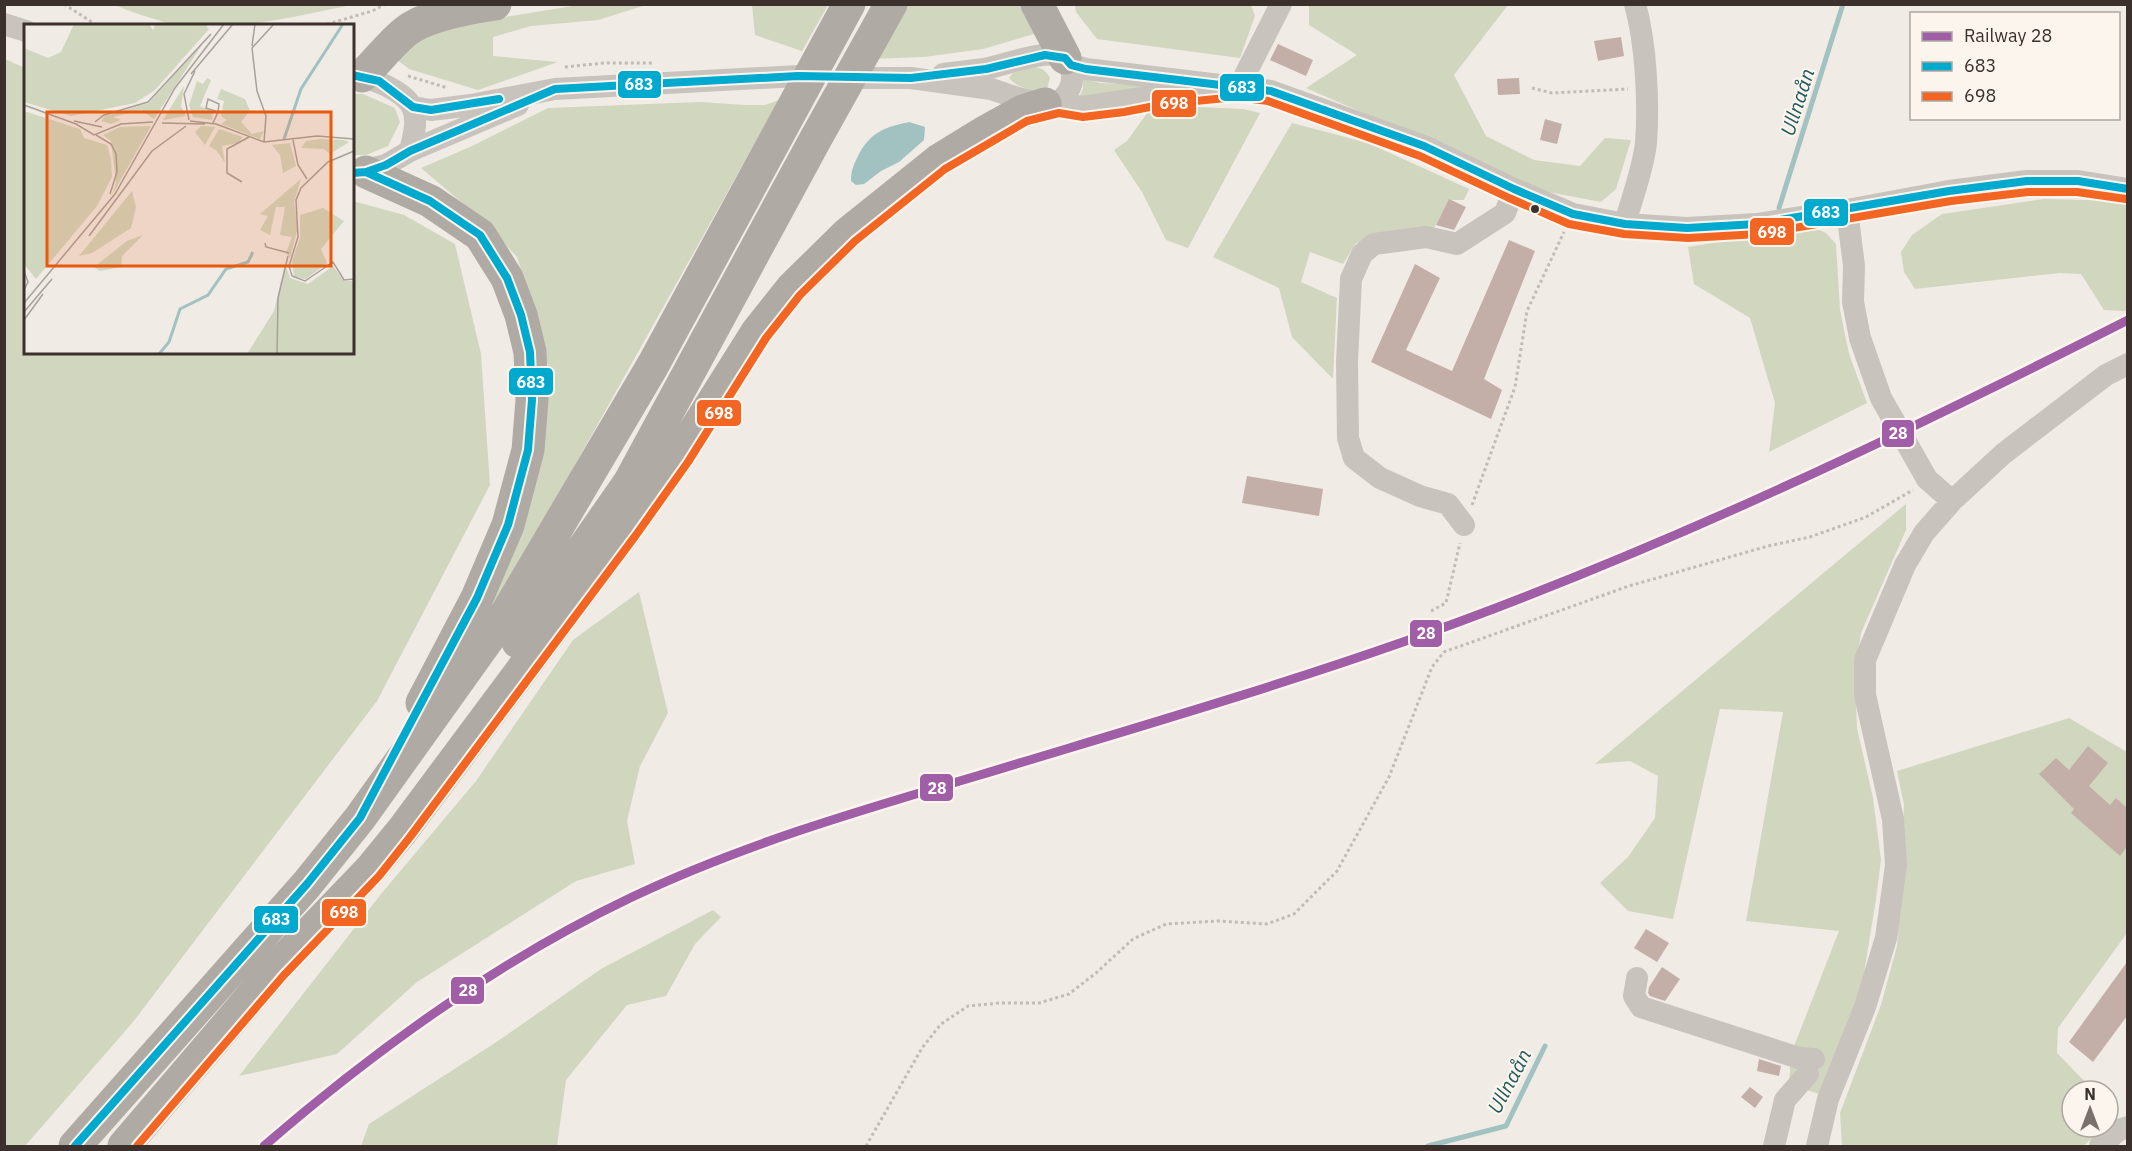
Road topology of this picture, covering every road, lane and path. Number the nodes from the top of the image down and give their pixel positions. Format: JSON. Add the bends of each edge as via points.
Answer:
{"nodes":[{"id":1,"x":64,"y":4,"type":"edge"},
{"id":2,"x":386,"y":4,"type":"edge"},
{"id":3,"x":495,"y":4,"type":"edge"},
{"id":4,"x":849,"y":4,"type":"edge"},
{"id":5,"x":891,"y":4,"type":"edge"},
{"id":6,"x":1037,"y":4,"type":"edge"},
{"id":7,"x":1281,"y":4,"type":"edge"},
{"id":8,"x":1635,"y":4,"type":"edge"},
{"id":9,"x":4,"y":24,"type":"edge"},
{"id":10,"x":95,"y":24,"type":"edge"},
{"id":11,"x":329,"y":24,"type":"edge"},
{"id":12,"x":24,"y":30,"type":"edge"},
{"id":13,"x":1068,"y":62,"type":"junction"},
{"id":14,"x":357,"y":76,"type":"edge"},
{"id":15,"x":798,"y":76,"type":"dead end"},
{"id":16,"x":864,"y":78,"type":"dead end"},
{"id":17,"x":912,"y":78,"type":"junction"},
{"id":18,"x":1241,"y":86,"type":"junction"},
{"id":19,"x":1532,"y":88,"type":"dead end"},
{"id":20,"x":555,"y":89,"type":"junction"},
{"id":21,"x":1646,"y":90,"type":"junction"},
{"id":22,"x":1052,"y":103,"type":"junction"},
{"id":23,"x":413,"y":107,"type":"junction"},
{"id":24,"x":410,"y":151,"type":"junction"},
{"id":25,"x":359,"y":172,"type":"edge"},
{"id":26,"x":1514,"y":189,"type":"junction"},
{"id":27,"x":2127,"y":189,"type":"edge"},
{"id":28,"x":1847,"y":210,"type":"junction"},
{"id":29,"x":1573,"y":214,"type":"junction"},
{"id":30,"x":1625,"y":224,"type":"junction"},
{"id":31,"x":2127,"y":364,"type":"edge"},
{"id":32,"x":1927,"y":479,"type":"junction"},
{"id":33,"x":1952,"y":501,"type":"junction"},
{"id":34,"x":1464,"y":525,"type":"junction"},
{"id":35,"x":1431,"y":611,"type":"dead end"},
{"id":36,"x":360,"y":818,"type":"junction"},
{"id":37,"x":276,"y":968,"type":"junction"},
{"id":38,"x":1637,"y":978,"type":"dead end"},
{"id":39,"x":2123,"y":1129,"type":"edge"},
{"id":40,"x":75,"y":1146,"type":"edge"},
{"id":41,"x":124,"y":1146,"type":"edge"},
{"id":42,"x":866,"y":1146,"type":"edge"},
{"id":43,"x":1774,"y":1146,"type":"edge"},
{"id":44,"x":1818,"y":1146,"type":"edge"},
{"id":45,"x":2100,"y":1146,"type":"edge"}],
"edges":[{"from":1,"to":10,"type":"path"},
{"from":2,"to":11,"type":"path"},
{"from":3,"to":14,"type":"highway","via":[[464,8],[406,31]]},
{"from":4,"to":36,"type":"highway","via":[[652,365],[508,611]]},
{"from":5,"to":37,"type":"highway","via":[[629,483],[455,735]]},
{"from":6,"to":13,"type":"highway"},
{"from":7,"to":18,"type":"street"},
{"from":8,"to":21,"type":"street","via":[[1642,29]]},
{"from":9,"to":12,"type":"street"},
{"from":13,"to":17,"type":"street","via":[[1045,55],[986,69]]},
{"from":13,"to":18,"type":"street","via":[[1086,69]]},
{"from":13,"to":22,"type":"street","via":[[1072,79],[1068,93]]},
{"from":14,"to":23,"type":"street","via":[[379,81]]},
{"from":15,"to":20,"type":"street"},
{"from":16,"to":17,"type":"street"},
{"from":17,"to":22,"type":"street","via":[[991,89]]},
{"from":18,"to":22,"type":"street","via":[[1082,107]]},
{"from":18,"to":26,"type":"street","via":[[1271,91],[1424,146]]},
{"from":19,"to":21,"type":"path","via":[[1552,93]]},
{"from":20,"to":23,"type":"street","via":[[431,110]]},
{"from":20,"to":24,"type":"street"},
{"from":21,"to":30,"type":"street","via":[[1646,143]]},
{"from":22,"to":37,"type":"highway","via":[[1023,111],[939,160],[848,233],[792,288],[757,332],[679,456],[627,529],[402,831],[372,869]]},
{"from":23,"to":24,"type":"street"},
{"from":24,"to":25,"type":"street","via":[[386,165]]},
{"from":25,"to":36,"type":"highway","via":[[430,201],[480,235],[507,278],[522,315],[530,352],[532,400],[528,450],[508,525],[477,598]]},
{"from":26,"to":29,"type":"street"},
{"from":26,"to":34,"type":"street","via":[[1505,213],[1458,244],[1426,237],[1374,244],[1362,254],[1351,279],[1348,438],[1354,458],[1380,478],[1448,504]]},
{"from":27,"to":28,"type":"street","via":[[2079,181],[2027,182],[1948,190]]},
{"from":28,"to":30,"type":"street","via":[[1757,224],[1687,228]]},
{"from":28,"to":32,"type":"street","via":[[1854,266],[1853,302],[1860,338],[1881,398]]},
{"from":29,"to":30,"type":"street"},
{"from":29,"to":34,"type":"path","via":[[1527,311],[1515,387]]},
{"from":31,"to":33,"type":"street","via":[[2106,375],[2002,454]]},
{"from":32,"to":33,"type":"street"},
{"from":32,"to":42,"type":"path","via":[[1866,517],[1810,537],[1629,586],[1444,652],[1432,667],[1389,777],[1338,871],[1294,914],[1267,924],[1166,924],[1133,939],[1069,994],[1039,1003],[968,1006],[941,1024],[922,1048]]},
{"from":33,"to":44,"type":"street","via":[[1924,533],[1905,565],[1865,660],[1865,695],[1893,819],[1896,865],[1886,938],[1865,1007],[1828,1099]]},
{"from":34,"to":35,"type":"path","via":[[1446,603]]},
{"from":36,"to":40,"type":"highway","via":[[307,884]]},
{"from":37,"to":41,"type":"highway"},
{"from":38,"to":43,"type":"street","via":[[1634,996],[1641,1007],[1799,1058],[1811,1066],[1785,1100]]},
{"from":39,"to":45,"type":"street"}]}
